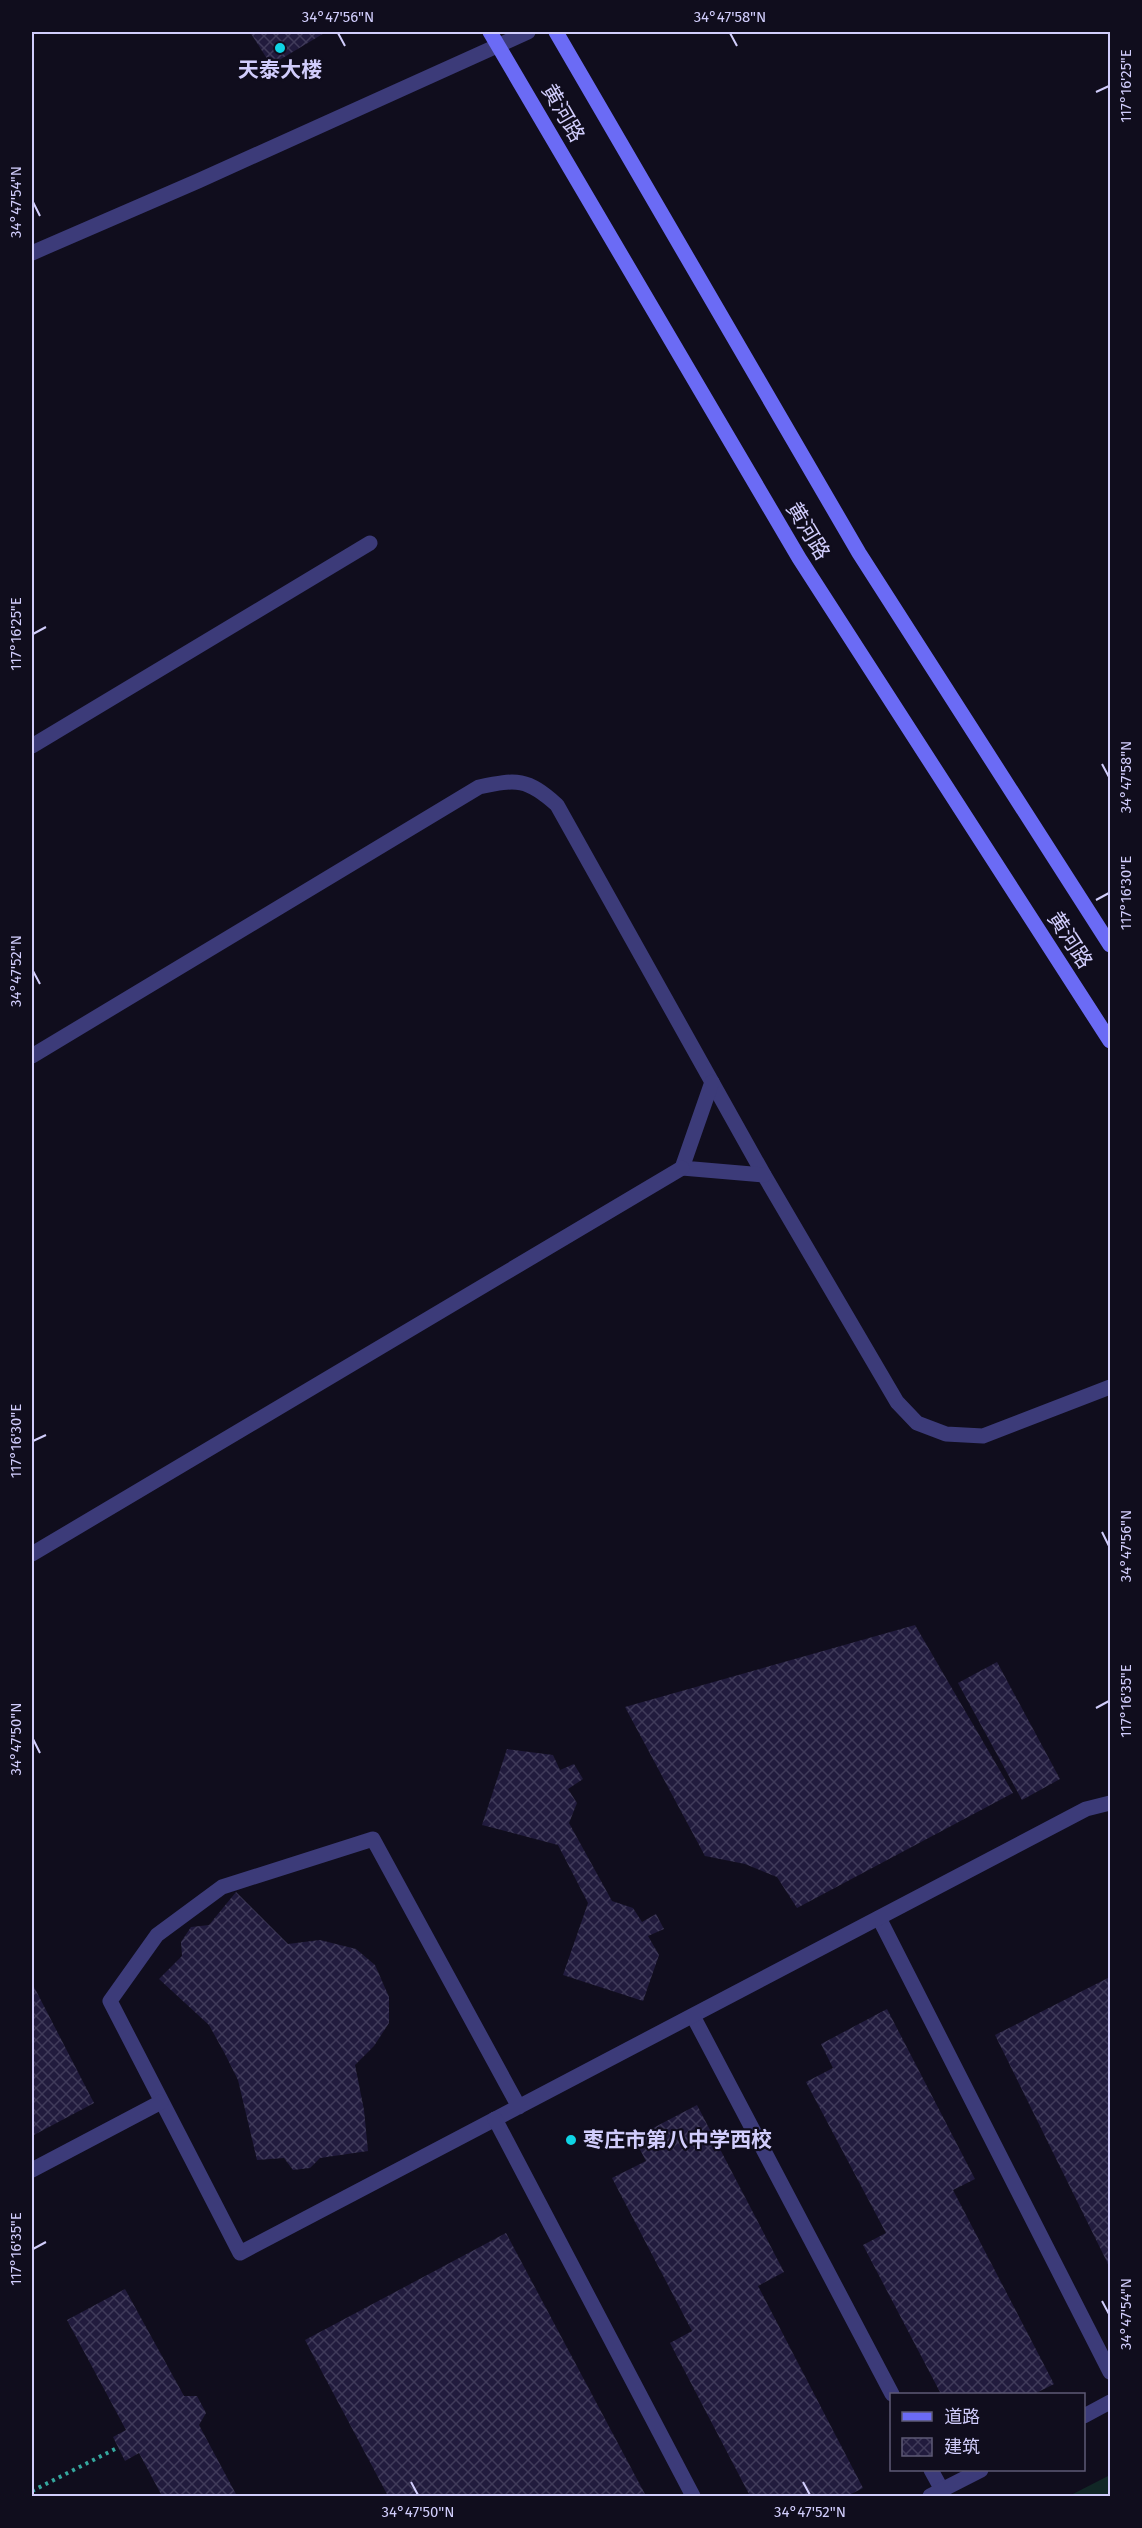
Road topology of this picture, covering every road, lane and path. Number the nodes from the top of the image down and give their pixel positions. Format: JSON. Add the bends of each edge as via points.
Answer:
{"nodes":[{"id":1,"x":490,"y":32,"type":"edge"},
{"id":2,"x":528,"y":32,"type":"edge"},
{"id":3,"x":556,"y":32,"type":"edge"},
{"id":4,"x":499,"y":45,"type":"junction"},
{"id":5,"x":32,"y":253,"type":"edge"},
{"id":6,"x":370,"y":543,"type":"dead end"},
{"id":7,"x":32,"y":746,"type":"edge"},
{"id":8,"x":1110,"y":945,"type":"edge"},
{"id":9,"x":1110,"y":1041,"type":"edge"},
{"id":10,"x":32,"y":1056,"type":"edge"},
{"id":11,"x":712,"y":1082,"type":"junction"},
{"id":12,"x":682,"y":1168,"type":"junction"},
{"id":13,"x":764,"y":1175,"type":"junction"},
{"id":14,"x":1110,"y":1387,"type":"edge"},
{"id":15,"x":32,"y":1554,"type":"edge"},
{"id":16,"x":1110,"y":1803,"type":"edge"},
{"id":17,"x":879,"y":1918,"type":"junction"},
{"id":18,"x":693,"y":2016,"type":"junction"},
{"id":19,"x":161,"y":2102,"type":"junction"},
{"id":20,"x":519,"y":2107,"type":"junction"},
{"id":21,"x":495,"y":2119,"type":"junction"},
{"id":22,"x":32,"y":2170,"type":"edge"},
{"id":23,"x":1110,"y":2372,"type":"edge"},
{"id":24,"x":891,"y":2393,"type":"edge"},
{"id":25,"x":1110,"y":2402,"type":"edge"},
{"id":26,"x":1085,"y":2415,"type":"edge"},
{"id":27,"x":119,"y":2447,"type":"dead end"},
{"id":28,"x":931,"y":2471,"type":"edge"},
{"id":29,"x":977,"y":2471,"type":"edge"},
{"id":30,"x":32,"y":2491,"type":"edge"},
{"id":31,"x":936,"y":2493,"type":"edge"},
{"id":32,"x":693,"y":2496,"type":"edge"}],
"edges":[{"from":1,"to":4,"type":"main road","name":"黄河路"},
{"from":2,"to":4,"type":"street"},
{"from":3,"to":8,"type":"main road","name":"黄河路","via":[[859,553]]},
{"from":4,"to":5,"type":"street"},
{"from":4,"to":9,"type":"main road","name":"黄河路","via":[[799,558]]},
{"from":6,"to":7,"type":"street"},
{"from":10,"to":11,"type":"street","via":[[479,787],[510,780],[537,787],[557,805]]},
{"from":11,"to":12,"type":"street"},
{"from":11,"to":13,"type":"street"},
{"from":12,"to":13,"type":"street"},
{"from":12,"to":15,"type":"street"},
{"from":13,"to":14,"type":"street","via":[[897,1402],[917,1423],[946,1434],[983,1436]]},
{"from":16,"to":17,"type":"street","via":[[1086,1809]]},
{"from":17,"to":18,"type":"street"},
{"from":17,"to":23,"type":"street"},
{"from":18,"to":20,"type":"street"},
{"from":18,"to":24,"type":"street"},
{"from":19,"to":20,"type":"street","via":[[110,2001],[157,1935],[222,1887],[373,1839]]},
{"from":19,"to":21,"type":"street","via":[[240,2253]]},
{"from":19,"to":22,"type":"street"},
{"from":20,"to":21,"type":"street"},
{"from":21,"to":32,"type":"street"},
{"from":25,"to":26,"type":"street"},
{"from":27,"to":30,"type":"path"},
{"from":28,"to":31,"type":"street"},
{"from":29,"to":31,"type":"street"}]}
